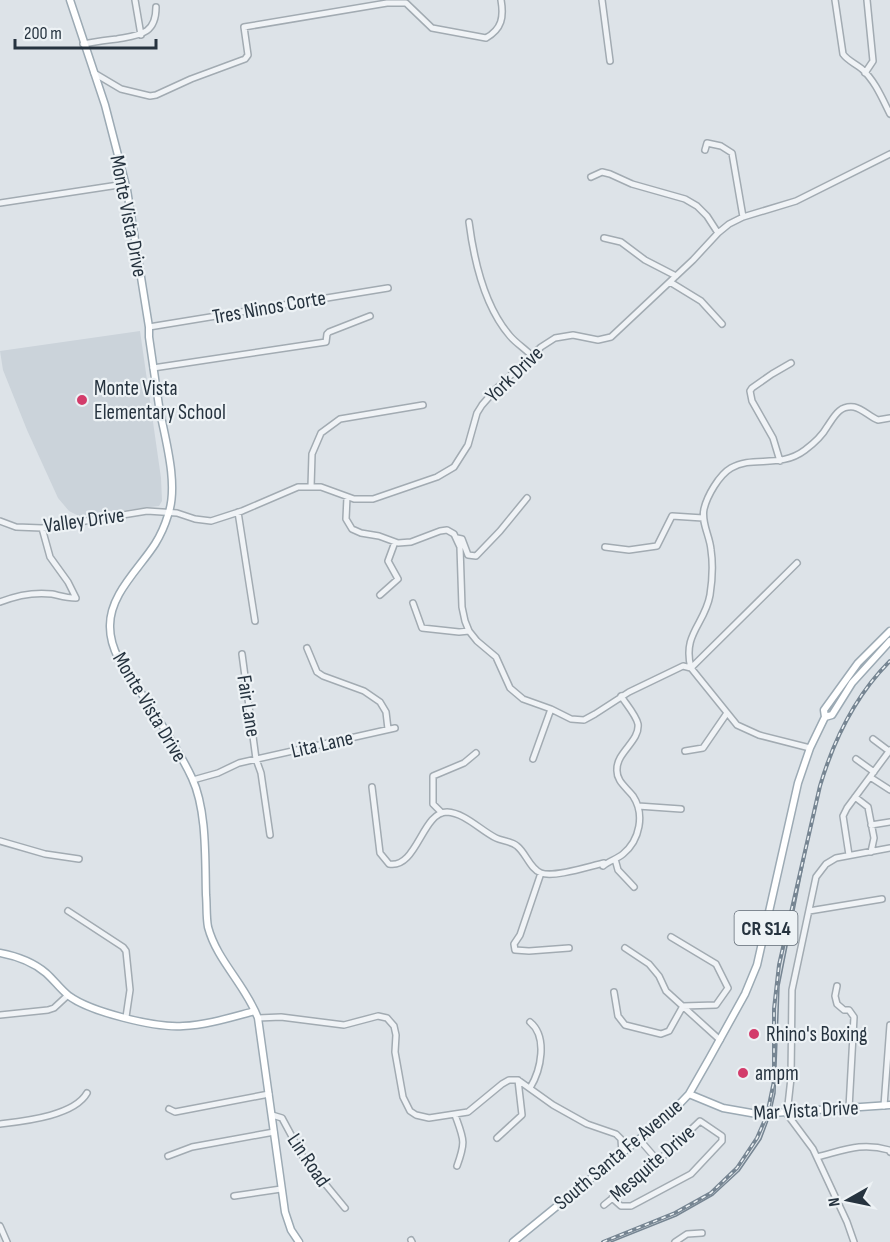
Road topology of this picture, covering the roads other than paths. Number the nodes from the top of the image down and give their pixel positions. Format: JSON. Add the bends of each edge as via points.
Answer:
{"nodes":[{"id":1,"x":70,"y":0,"type":"edge"},
{"id":2,"x":135,"y":0,"type":"edge"},
{"id":3,"x":501,"y":0,"type":"edge"},
{"id":4,"x":602,"y":0,"type":"edge"},
{"id":5,"x":835,"y":0,"type":"edge"},
{"id":6,"x":867,"y":0,"type":"edge"},
{"id":7,"x":156,"y":7,"type":"dead end"},
{"id":8,"x":141,"y":35,"type":"junction"},
{"id":9,"x":83,"y":44,"type":"junction"},
{"id":10,"x":610,"y":61,"type":"dead end"},
{"id":11,"x":94,"y":73,"type":"junction"},
{"id":12,"x":865,"y":73,"type":"junction"},
{"id":13,"x":890,"y":114,"type":"edge"},
{"id":14,"x":705,"y":150,"type":"dead end"},
{"id":15,"x":890,"y":154,"type":"edge"},
{"id":16,"x":591,"y":177,"type":"dead end"},
{"id":17,"x":125,"y":184,"type":"junction"},
{"id":18,"x":0,"y":203,"type":"edge"},
{"id":19,"x":743,"y":218,"type":"junction"},
{"id":20,"x":469,"y":222,"type":"dead end"},
{"id":21,"x":718,"y":233,"type":"junction"},
{"id":22,"x":604,"y":238,"type":"dead end"},
{"id":23,"x":676,"y":276,"type":"junction"},
{"id":24,"x":670,"y":282,"type":"junction"},
{"id":25,"x":388,"y":288,"type":"dead end"},
{"id":26,"x":370,"y":316,"type":"dead end"},
{"id":27,"x":722,"y":324,"type":"dead end"},
{"id":28,"x":150,"y":327,"type":"junction"},
{"id":29,"x":531,"y":355,"type":"junction"},
{"id":30,"x":791,"y":363,"type":"dead end"},
{"id":31,"x":153,"y":368,"type":"junction"},
{"id":32,"x":423,"y":405,"type":"dead end"},
{"id":33,"x":890,"y":418,"type":"edge"},
{"id":34,"x":780,"y":462,"type":"junction"},
{"id":35,"x":311,"y":487,"type":"junction"},
{"id":36,"x":347,"y":496,"type":"junction"},
{"id":37,"x":527,"y":498,"type":"dead end"},
{"id":38,"x":238,"y":512,"type":"junction"},
{"id":39,"x":168,"y":514,"type":"junction"},
{"id":40,"x":703,"y":518,"type":"junction"},
{"id":41,"x":0,"y":521,"type":"edge"},
{"id":42,"x":42,"y":528,"type":"junction"},
{"id":43,"x":456,"y":538,"type":"junction"},
{"id":44,"x":394,"y":542,"type":"junction"},
{"id":45,"x":605,"y":547,"type":"dead end"},
{"id":46,"x":797,"y":563,"type":"dead end"},
{"id":47,"x":380,"y":595,"type":"dead end"},
{"id":48,"x":0,"y":602,"type":"edge"},
{"id":49,"x":413,"y":603,"type":"dead end"},
{"id":50,"x":255,"y":621,"type":"dead end"},
{"id":51,"x":469,"y":631,"type":"junction"},
{"id":52,"x":890,"y":631,"type":"edge"},
{"id":53,"x":890,"y":641,"type":"edge"},
{"id":54,"x":307,"y":648,"type":"dead end"},
{"id":55,"x":242,"y":654,"type":"dead end"},
{"id":56,"x":691,"y":668,"type":"junction"},
{"id":57,"x":621,"y":696,"type":"junction"},
{"id":58,"x":551,"y":709,"type":"junction"},
{"id":59,"x":727,"y":713,"type":"junction"},
{"id":60,"x":825,"y":717,"type":"junction"},
{"id":61,"x":873,"y":739,"type":"dead end"},
{"id":62,"x":810,"y":748,"type":"junction"},
{"id":63,"x":685,"y":751,"type":"dead end"},
{"id":64,"x":476,"y":753,"type":"dead end"},
{"id":65,"x":889,"y":753,"type":"edge"},
{"id":66,"x":256,"y":759,"type":"junction"},
{"id":67,"x":533,"y":759,"type":"dead end"},
{"id":68,"x":856,"y":759,"type":"dead end"},
{"id":69,"x":872,"y":775,"type":"junction"},
{"id":70,"x":193,"y":780,"type":"junction"},
{"id":71,"x":372,"y":787,"type":"dead end"},
{"id":72,"x":890,"y":790,"type":"edge"},
{"id":73,"x":855,"y":797,"type":"junction"},
{"id":74,"x":638,"y":806,"type":"junction"},
{"id":75,"x":681,"y":809,"type":"dead end"},
{"id":76,"x":442,"y":813,"type":"junction"},
{"id":77,"x":890,"y":822,"type":"edge"},
{"id":78,"x":871,"y":825,"type":"junction"},
{"id":79,"x":270,"y":835,"type":"dead end"},
{"id":80,"x":0,"y":842,"type":"edge"},
{"id":81,"x":890,"y":848,"type":"edge"},
{"id":82,"x":871,"y":852,"type":"junction"},
{"id":83,"x":849,"y":855,"type":"junction"},
{"id":84,"x":79,"y":859,"type":"dead end"},
{"id":85,"x":615,"y":859,"type":"junction"},
{"id":86,"x":541,"y":873,"type":"junction"},
{"id":87,"x":634,"y":887,"type":"dead end"},
{"id":88,"x":882,"y":900,"type":"dead end"},
{"id":89,"x":68,"y":911,"type":"dead end"},
{"id":90,"x":809,"y":911,"type":"junction"},
{"id":91,"x":671,"y":937,"type":"dead end"},
{"id":92,"x":569,"y":948,"type":"dead end"},
{"id":93,"x":625,"y":948,"type":"dead end"},
{"id":94,"x":0,"y":953,"type":"edge"},
{"id":95,"x":837,"y":986,"type":"dead end"},
{"id":96,"x":614,"y":992,"type":"dead end"},
{"id":97,"x":68,"y":995,"type":"junction"},
{"id":98,"x":682,"y":1006,"type":"junction"},
{"id":99,"x":255,"y":1011,"type":"junction"},
{"id":100,"x":0,"y":1014,"type":"edge"},
{"id":101,"x":126,"y":1017,"type":"junction"},
{"id":102,"x":258,"y":1018,"type":"junction"},
{"id":103,"x":530,"y":1022,"type":"dead end"},
{"id":104,"x":890,"y":1025,"type":"edge"},
{"id":105,"x":720,"y":1040,"type":"junction"},
{"id":106,"x":518,"y":1080,"type":"junction"},
{"id":107,"x":530,"y":1088,"type":"junction"},
{"id":108,"x":87,"y":1093,"type":"dead end"},
{"id":109,"x":269,"y":1094,"type":"junction"},
{"id":110,"x":689,"y":1094,"type":"junction"},
{"id":111,"x":887,"y":1105,"type":"edge"},
{"id":112,"x":849,"y":1108,"type":"junction"},
{"id":113,"x":169,"y":1109,"type":"dead end"},
{"id":114,"x":788,"y":1114,"type":"junction"},
{"id":115,"x":272,"y":1115,"type":"junction"},
{"id":116,"x":455,"y":1115,"type":"junction"},
{"id":117,"x":0,"y":1124,"type":"edge"},
{"id":118,"x":274,"y":1132,"type":"junction"},
{"id":119,"x":497,"y":1138,"type":"dead end"},
{"id":120,"x":639,"y":1139,"type":"junction"},
{"id":121,"x":890,"y":1152,"type":"edge"},
{"id":122,"x":622,"y":1153,"type":"junction"},
{"id":123,"x":168,"y":1156,"type":"dead end"},
{"id":124,"x":817,"y":1157,"type":"junction"},
{"id":125,"x":658,"y":1161,"type":"junction"},
{"id":126,"x":457,"y":1166,"type":"dead end"},
{"id":127,"x":281,"y":1189,"type":"junction"},
{"id":128,"x":234,"y":1196,"type":"dead end"},
{"id":129,"x":612,"y":1198,"type":"junction"},
{"id":130,"x":604,"y":1205,"type":"dead end"},
{"id":131,"x":345,"y":1208,"type":"dead end"},
{"id":132,"x":0,"y":1226,"type":"edge"},
{"id":133,"x":702,"y":1233,"type":"dead end"},
{"id":134,"x":7,"y":1242,"type":"edge"},
{"id":135,"x":299,"y":1242,"type":"edge"},
{"id":136,"x":513,"y":1242,"type":"edge"},
{"id":137,"x":675,"y":1242,"type":"edge"},
{"id":138,"x":854,"y":1242,"type":"edge"}],
"edges":[{"from":1,"to":9,"type":"main road","name":"Monte Vista Drive"},
{"from":2,"to":8,"type":"street"},
{"from":3,"to":11,"type":"street","via":[[501,23],[486,38],[432,28],[406,3],[387,3],[244,27],[248,55],[245,59],[156,96],[121,89]]},
{"from":4,"to":10,"type":"street"},
{"from":5,"to":12,"type":"street","via":[[843,54]]},
{"from":6,"to":12,"type":"street","via":[[873,61]]},
{"from":7,"to":8,"type":"street","via":[[153,25]]},
{"from":8,"to":9,"type":"street"},
{"from":9,"to":11,"type":"main road","name":"Monte Vista Drive"},
{"from":11,"to":17,"type":"main road","name":"Monte Vista Drive"},
{"from":12,"to":13,"type":"street","via":[[875,83]]},
{"from":14,"to":19,"type":"street","via":[[706,143],[732,153]]},
{"from":15,"to":19,"type":"street","name":"York Drive","via":[[796,201]]},
{"from":16,"to":21,"type":"street","via":[[602,172],[685,199],[707,216]]},
{"from":17,"to":18,"type":"street"},
{"from":17,"to":28,"type":"main road","name":"Monte Vista Drive"},
{"from":19,"to":21,"type":"street","name":"York Drive"},
{"from":20,"to":29,"type":"street","via":[[486,295],[508,334]]},
{"from":21,"to":23,"type":"street","name":"York Drive"},
{"from":22,"to":23,"type":"street","via":[[621,242]]},
{"from":23,"to":24,"type":"street","name":"York Drive"},
{"from":24,"to":27,"type":"street","via":[[692,294]]},
{"from":24,"to":29,"type":"street","name":"York Drive","via":[[611,337],[555,338]]},
{"from":25,"to":28,"type":"street","name":"Tres Ninos Corte"},
{"from":26,"to":31,"type":"street","via":[[329,332],[326,342]]},
{"from":28,"to":31,"type":"main road","name":"Monte Vista Drive"},
{"from":29,"to":36,"type":"street","name":"York Drive","via":[[482,405],[468,446],[454,466],[437,477],[373,499]]},
{"from":30,"to":34,"type":"street","via":[[750,391]]},
{"from":31,"to":39,"type":"main road","name":"Monte Vista Drive","via":[[171,476]]},
{"from":32,"to":35,"type":"street","via":[[340,419],[321,433],[312,453]]},
{"from":33,"to":34,"type":"street","via":[[878,420],[858,408],[845,408],[806,450]]},
{"from":34,"to":40,"type":"street","via":[[732,467],[715,487]]},
{"from":35,"to":36,"type":"street","name":"York Drive"},
{"from":35,"to":38,"type":"street","name":"York Drive","via":[[290,489]]},
{"from":36,"to":44,"type":"street","via":[[346,519],[352,529]]},
{"from":37,"to":43,"type":"street","via":[[476,556],[468,555],[462,539]]},
{"from":38,"to":39,"type":"street","name":"York Drive","via":[[211,521]]},
{"from":38,"to":50,"type":"street"},
{"from":39,"to":42,"type":"street","name":"Valley Drive","via":[[139,512]]},
{"from":39,"to":70,"type":"main road","name":"Monte Vista Drive","via":[[156,543],[113,608],[110,634],[122,665]]},
{"from":40,"to":45,"type":"street","via":[[672,516],[657,546],[628,550]]},
{"from":40,"to":56,"type":"street","via":[[711,549],[710,594],[690,640]]},
{"from":41,"to":42,"type":"street","name":"Valley Drive","via":[[16,527]]},
{"from":42,"to":48,"type":"street","via":[[50,557],[76,598],[52,594],[16,596]]},
{"from":43,"to":44,"type":"street","via":[[447,530],[406,543]]},
{"from":43,"to":51,"type":"street","via":[[460,547],[462,607]]},
{"from":44,"to":47,"type":"street","via":[[388,561],[398,579]]},
{"from":46,"to":56,"type":"street"},
{"from":49,"to":51,"type":"street","via":[[422,628]]},
{"from":51,"to":58,"type":"street","via":[[496,657],[510,688],[523,699]]},
{"from":52,"to":60,"type":"main road","name":"South Santa Fe Avenue","number":"CR S14","via":[[837,689],[824,710]]},
{"from":53,"to":60,"type":"main road","name":"South Santa Fe Avenue","number":"CR S14","via":[[852,682],[832,715]]},
{"from":54,"to":66,"type":"street","name":"Lita Lane","via":[[317,672],[364,691],[380,702],[391,729]]},
{"from":55,"to":66,"type":"street","name":"Fair Lane"},
{"from":56,"to":57,"type":"street","via":[[683,666]]},
{"from":56,"to":59,"type":"street"},
{"from":57,"to":58,"type":"street","via":[[584,720],[571,719]]},
{"from":57,"to":74,"type":"street","via":[[638,723],[617,772]]},
{"from":58,"to":67,"type":"street"},
{"from":59,"to":62,"type":"street","via":[[744,729]]},
{"from":59,"to":63,"type":"street","via":[[703,748]]},
{"from":60,"to":62,"type":"main road","name":"South Santa Fe Avenue","number":"CR S14"},
{"from":61,"to":65,"type":"street"},
{"from":62,"to":105,"type":"main road","name":"South Santa Fe Avenue","number":"CR S14","via":[[798,783],[757,965]]},
{"from":64,"to":76,"type":"street","via":[[464,763],[433,776],[433,804]]},
{"from":65,"to":69,"type":"street"},
{"from":66,"to":70,"type":"street","name":"Lita Lane"},
{"from":66,"to":79,"type":"street"},
{"from":68,"to":69,"type":"street"},
{"from":69,"to":72,"type":"street"},
{"from":69,"to":73,"type":"street"},
{"from":70,"to":99,"type":"main road","name":"Monte Vista Drive","via":[[202,818],[207,923],[221,958]]},
{"from":71,"to":76,"type":"street","via":[[380,853],[389,864],[398,864],[408,856]]},
{"from":73,"to":78,"type":"street","via":[[868,807]]},
{"from":73,"to":83,"type":"street","via":[[843,816]]},
{"from":74,"to":75,"type":"street"},
{"from":74,"to":85,"type":"street","via":[[636,837]]},
{"from":76,"to":86,"type":"street","via":[[458,814],[494,837],[512,843]]},
{"from":77,"to":78,"type":"street"},
{"from":78,"to":82,"type":"street"},
{"from":80,"to":84,"type":"street"},
{"from":81,"to":82,"type":"street"},
{"from":82,"to":83,"type":"street"},
{"from":83,"to":90,"type":"street","via":[[826,864],[816,877]]},
{"from":85,"to":86,"type":"street","via":[[603,866],[604,863]]},
{"from":85,"to":87,"type":"street","via":[[618,870]]},
{"from":86,"to":92,"type":"street","via":[[515,950]]},
{"from":88,"to":90,"type":"street"},
{"from":89,"to":101,"type":"street","via":[[126,951],[130,990]]},
{"from":90,"to":114,"type":"street","via":[[792,990]]},
{"from":91,"to":98,"type":"street","via":[[716,964],[728,988],[716,1005]]},
{"from":93,"to":98,"type":"street","via":[[649,964],[666,992]]},
{"from":94,"to":97,"type":"main road","via":[[36,966]]},
{"from":95,"to":112,"type":"street","via":[[837,1004],[854,1017]]},
{"from":96,"to":98,"type":"street","via":[[618,1016],[625,1025],[661,1034],[669,1030]]},
{"from":97,"to":100,"type":"street","via":[[48,1010]]},
{"from":97,"to":101,"type":"main road","via":[[100,1011]]},
{"from":98,"to":105,"type":"street"},
{"from":99,"to":101,"type":"main road","via":[[181,1026]]},
{"from":99,"to":102,"type":"main road","name":"Monte Vista Drive"},
{"from":102,"to":109,"type":"main road","name":"Monte Vista Drive"},
{"from":102,"to":116,"type":"street","via":[[344,1025],[378,1016],[387,1018],[394,1026],[403,1097],[410,1111],[429,1118]]},
{"from":103,"to":107,"type":"street","via":[[540,1039],[540,1056],[537,1077]]},
{"from":104,"to":111,"type":"street"},
{"from":105,"to":110,"type":"main road","name":"South Santa Fe Avenue","number":"CR S14"},
{"from":106,"to":107,"type":"street"},
{"from":106,"to":116,"type":"street","via":[[509,1080],[476,1107]]},
{"from":106,"to":119,"type":"street","via":[[522,1115]]},
{"from":107,"to":122,"type":"street","via":[[553,1105],[620,1137]]},
{"from":108,"to":117,"type":"street","via":[[75,1105],[52,1114]]},
{"from":109,"to":113,"type":"street","via":[[176,1112]]},
{"from":109,"to":115,"type":"main road","name":"Monte Vista Drive"},
{"from":110,"to":114,"type":"main road","name":"Mar Vista Drive","via":[[741,1113]]},
{"from":110,"to":120,"type":"main road","name":"South Santa Fe Avenue","number":"CR S14"},
{"from":111,"to":112,"type":"main road","name":"Mar Vista Drive"},
{"from":112,"to":114,"type":"main road","name":"Mar Vista Drive"},
{"from":114,"to":124,"type":"street"},
{"from":115,"to":118,"type":"main road","name":"Monte Vista Drive"},
{"from":115,"to":131,"type":"street","name":"Lin Road","via":[[282,1118],[303,1156]]},
{"from":116,"to":126,"type":"street","via":[[465,1146]]},
{"from":118,"to":123,"type":"street","via":[[192,1147]]},
{"from":118,"to":127,"type":"main road","name":"Monte Vista Drive"},
{"from":120,"to":122,"type":"main road","name":"South Santa Fe Avenue","number":"CR S14"},
{"from":120,"to":125,"type":"street"},
{"from":121,"to":124,"type":"street","via":[[862,1145]]},
{"from":122,"to":136,"type":"main road","name":"South Santa Fe Avenue","number":"CR S14"},
{"from":124,"to":138,"type":"street"},
{"from":125,"to":129,"type":"street","name":"Mesquite Drive"},
{"from":125,"to":129,"type":"street","name":"Mesquite Drive","via":[[700,1120],[722,1136],[722,1142],[691,1174],[631,1206],[621,1206]]},
{"from":127,"to":128,"type":"street"},
{"from":127,"to":135,"type":"main road","name":"Monte Vista Drive","via":[[288,1223]]},
{"from":129,"to":130,"type":"street","name":"Mesquite Drive"},
{"from":132,"to":134,"type":"street"},
{"from":133,"to":137,"type":"street","via":[[687,1234]]}]}
